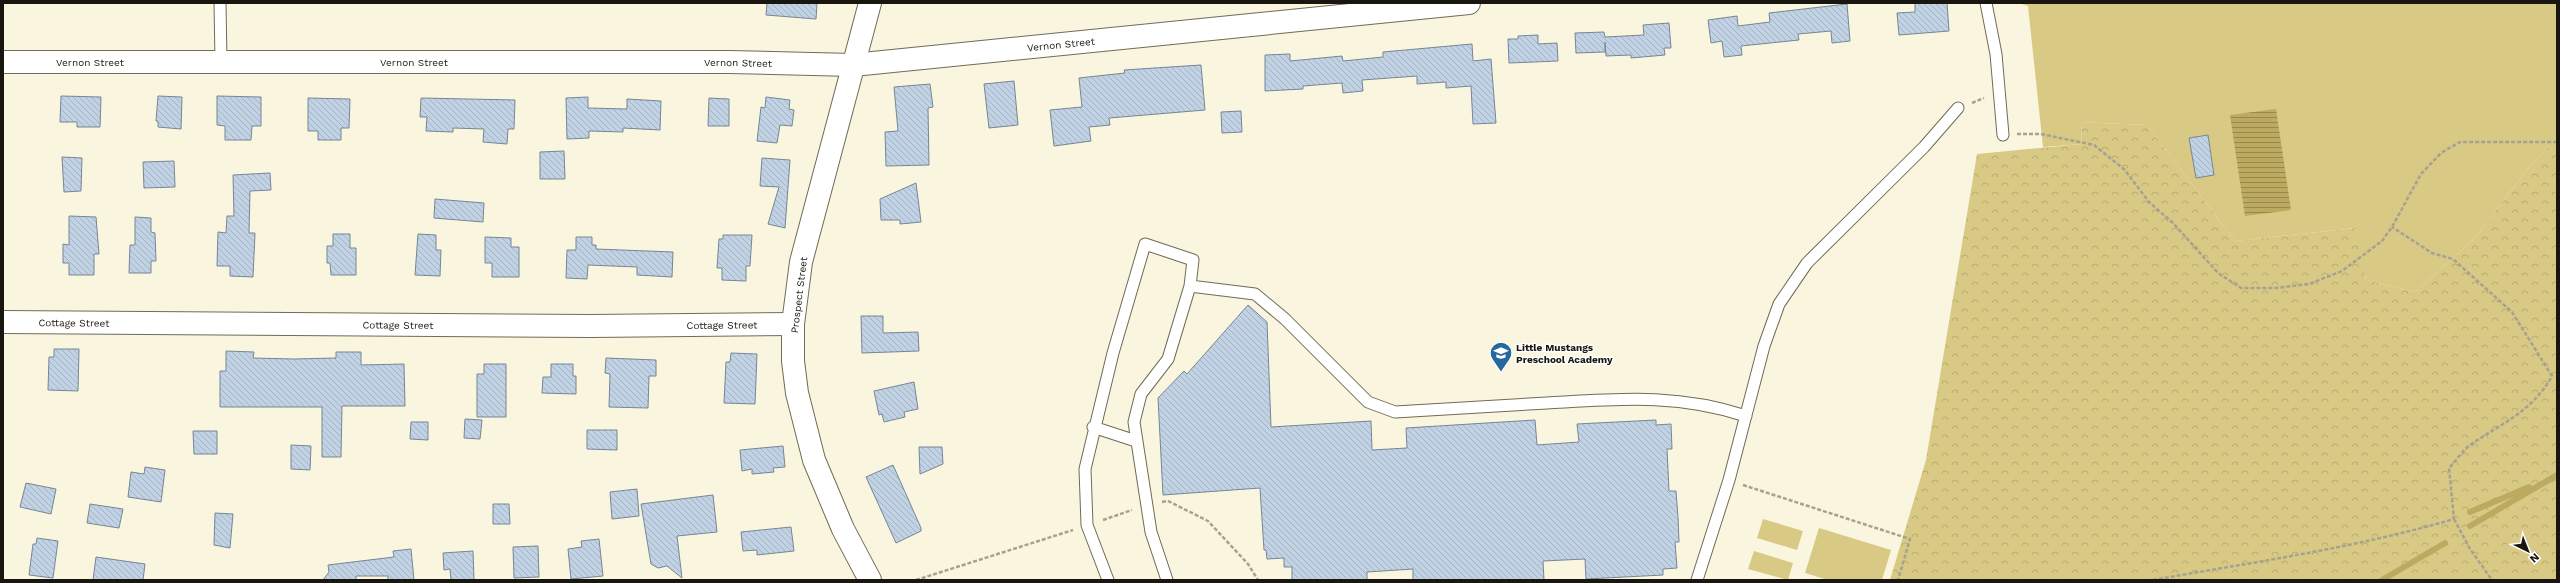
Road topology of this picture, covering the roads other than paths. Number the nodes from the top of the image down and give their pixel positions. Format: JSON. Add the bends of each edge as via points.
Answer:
{"nodes":[{"id":1,"x":220,"y":3,"type":"edge"},
{"id":2,"x":870,"y":3,"type":"edge"},
{"id":3,"x":1469,"y":3,"type":"edge"},
{"id":4,"x":1986,"y":3,"type":"edge"},
{"id":5,"x":221,"y":61,"type":"junction"},
{"id":6,"x":3,"y":62,"type":"edge"},
{"id":7,"x":853,"y":65,"type":"junction"},
{"id":8,"x":1958,"y":108,"type":"road end"},
{"id":9,"x":2004,"y":135,"type":"road end"},
{"id":10,"x":1190,"y":286,"type":"junction"},
{"id":11,"x":3,"y":322,"type":"edge"},
{"id":12,"x":794,"y":324,"type":"junction"},
{"id":13,"x":1746,"y":416,"type":"junction"},
{"id":14,"x":1093,"y":427,"type":"junction"},
{"id":15,"x":1136,"y":441,"type":"junction"},
{"id":16,"x":868,"y":580,"type":"edge"},
{"id":17,"x":1108,"y":580,"type":"edge"},
{"id":18,"x":1167,"y":580,"type":"edge"},
{"id":19,"x":1697,"y":580,"type":"edge"}],
"edges":[{"from":1,"to":5,"type":"lane"},
{"from":2,"to":7,"type":"street","name":"Prospect Street"},
{"from":3,"to":7,"type":"street","name":"Vernon Street"},
{"from":4,"to":9,"type":"lane","via":[[1996,54]]},
{"from":5,"to":6,"type":"street","name":"Vernon Street"},
{"from":5,"to":7,"type":"street","name":"Vernon Street","via":[[721,62]]},
{"from":7,"to":12,"type":"street","name":"Prospect Street","via":[[801,262]]},
{"from":8,"to":13,"type":"lane","via":[[1924,147],[1808,263],[1787,292],[1779,304],[1764,346]]},
{"from":10,"to":13,"type":"lane","via":[[1255,294],[1368,402],[1395,412],[1641,397],[1704,404]]},
{"from":10,"to":14,"type":"lane","via":[[1193,260],[1145,244]]},
{"from":10,"to":15,"type":"lane","via":[[1168,359],[1141,394],[1134,422]]},
{"from":11,"to":12,"type":"street","name":"Cottage Street","via":[[591,326]]},
{"from":12,"to":16,"type":"street","name":"Prospect Street","via":[[793,361],[797,393],[814,460]]},
{"from":13,"to":19,"type":"lane","via":[[1729,480]]},
{"from":14,"to":15,"type":"lane"},
{"from":14,"to":17,"type":"lane","via":[[1085,469],[1087,525]]},
{"from":15,"to":18,"type":"lane","via":[[1151,532]]}]}
